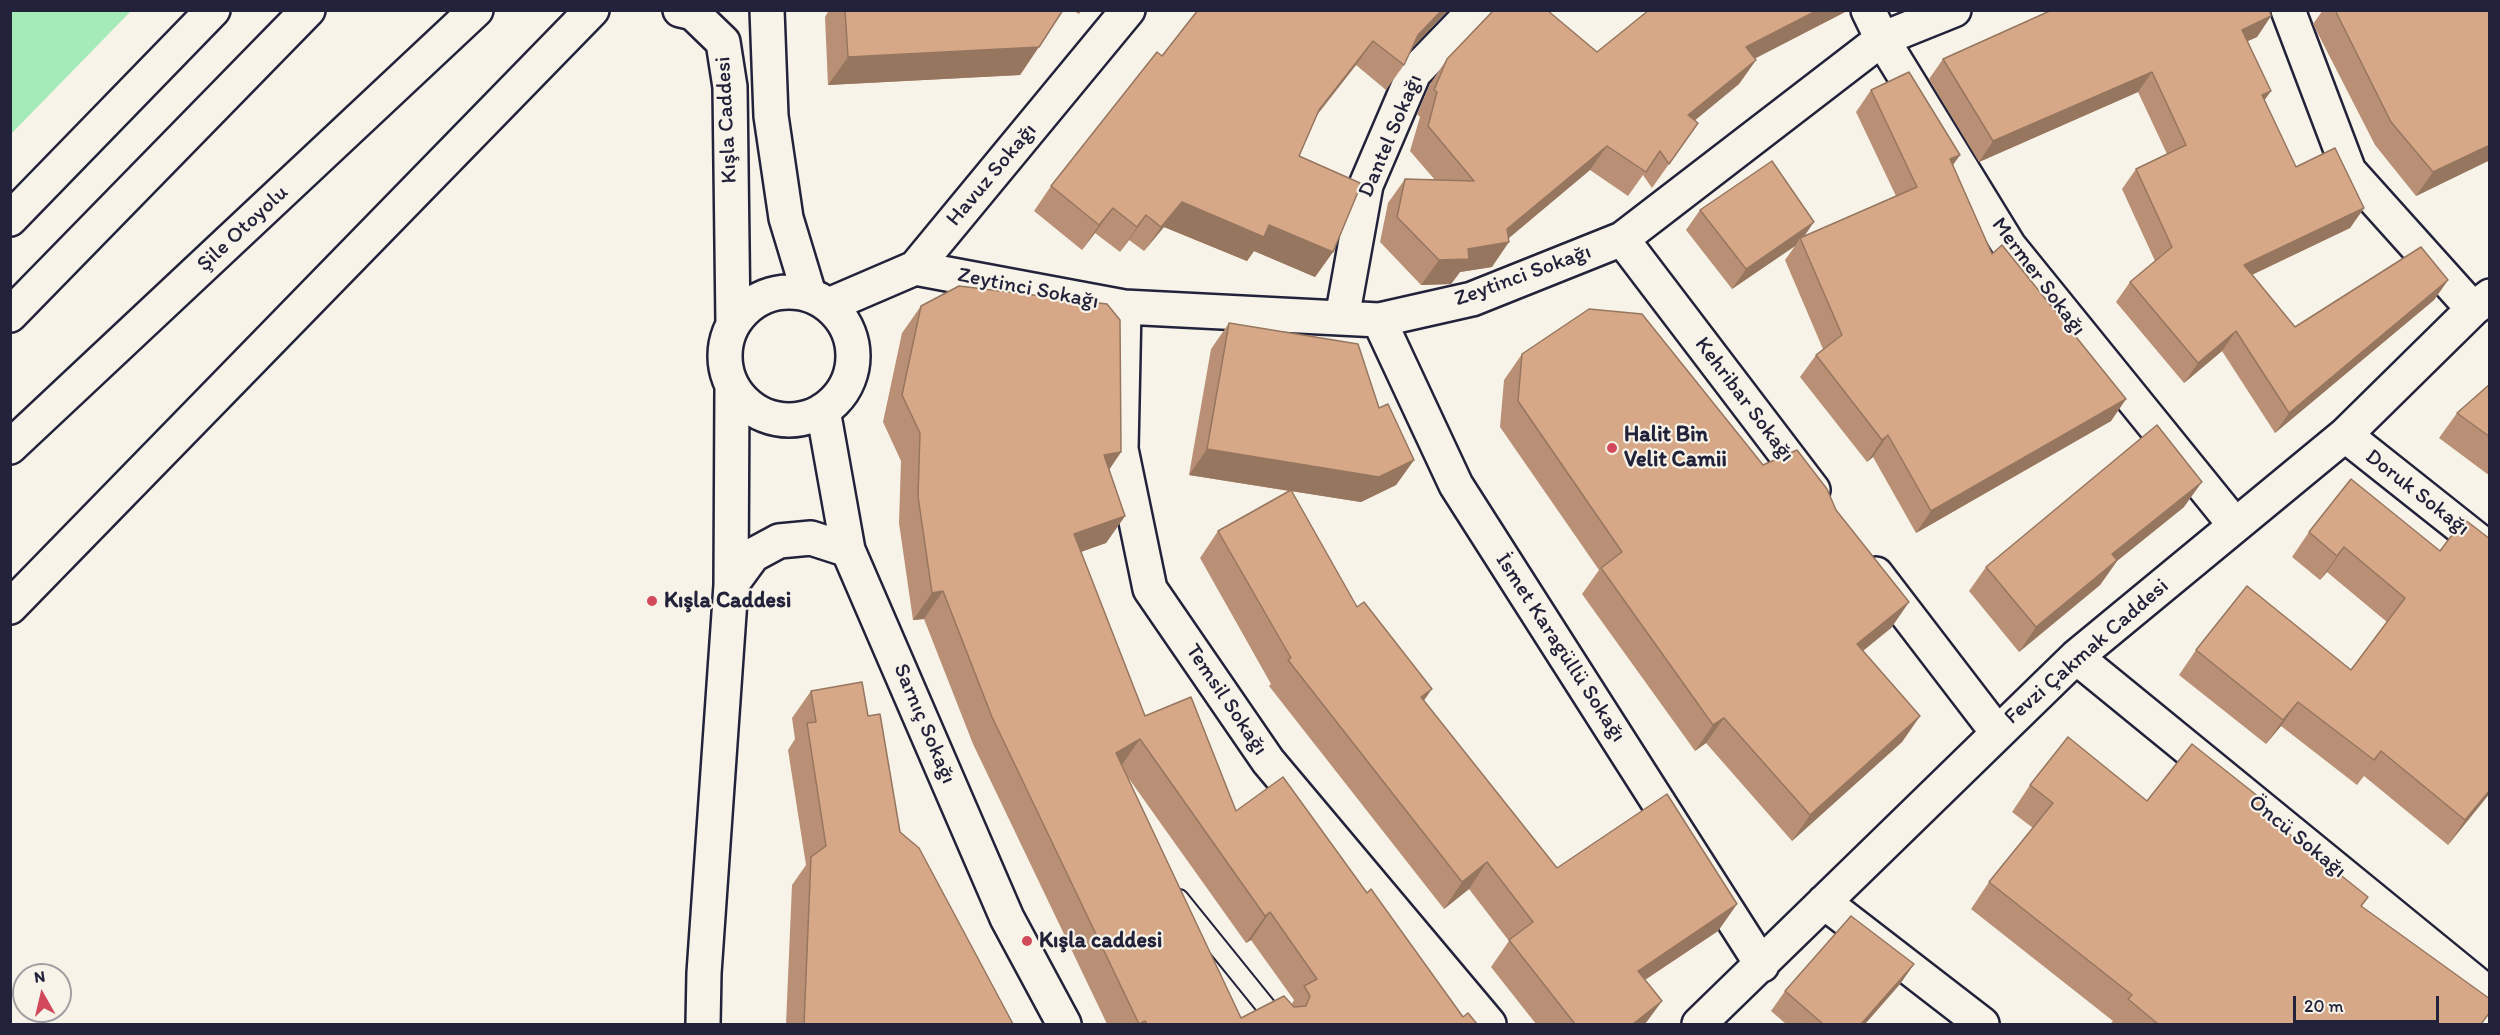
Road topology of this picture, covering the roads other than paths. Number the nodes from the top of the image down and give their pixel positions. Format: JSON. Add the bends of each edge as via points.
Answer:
{"nodes":[{"id":1,"x":213,"y":10,"type":"edge"},
{"id":2,"x":308,"y":10,"type":"edge"},
{"id":3,"x":476,"y":10,"type":"edge"},
{"id":4,"x":680,"y":10,"type":"edge"},
{"id":5,"x":766,"y":10,"type":"edge"},
{"id":6,"x":1128,"y":10,"type":"edge"},
{"id":7,"x":1475,"y":10,"type":"edge"},
{"id":8,"x":1954,"y":10,"type":"edge"},
{"id":9,"x":2288,"y":10,"type":"edge"},
{"id":10,"x":596,"y":12,"type":"edge"},
{"id":11,"x":1875,"y":25,"type":"edge"},
{"id":12,"x":10,"y":219,"type":"edge"},
{"id":13,"x":1622,"y":239,"type":"junction"},
{"id":14,"x":915,"y":268,"type":"junction"},
{"id":15,"x":819,"y":300,"type":"junction"},
{"id":16,"x":2481,"y":302,"type":"edge"},
{"id":17,"x":1124,"y":307,"type":"junction"},
{"id":18,"x":10,"y":315,"type":"edge"},
{"id":19,"x":1342,"y":318,"type":"junction"},
{"id":20,"x":1379,"y":320,"type":"junction"},
{"id":21,"x":733,"y":324,"type":"junction"},
{"id":22,"x":732,"y":387,"type":"junction"},
{"id":23,"x":823,"y":410,"type":"junction"},
{"id":24,"x":2345,"y":435,"type":"junction"},
{"id":25,"x":10,"y":447,"type":"edge"},
{"id":26,"x":1831,"y":514,"type":"edge"},
{"id":27,"x":2235,"y":525,"type":"junction"},
{"id":28,"x":848,"y":550,"type":"junction"},
{"id":29,"x":2490,"y":550,"type":"edge"},
{"id":30,"x":1860,"y":552,"type":"edge"},
{"id":31,"x":731,"y":585,"type":"junction"},
{"id":32,"x":10,"y":607,"type":"edge"},
{"id":33,"x":2076,"y":657,"type":"junction"},
{"id":34,"x":1997,"y":732,"type":"junction"},
{"id":35,"x":1171,"y":890,"type":"edge"},
{"id":36,"x":1824,"y":902,"type":"junction"},
{"id":37,"x":1762,"y":965,"type":"junction"},
{"id":38,"x":2490,"y":995,"type":"edge"},
{"id":39,"x":703,"y":1024,"type":"edge"},
{"id":40,"x":1064,"y":1024,"type":"edge"},
{"id":41,"x":1280,"y":1024,"type":"edge"},
{"id":42,"x":1489,"y":1024,"type":"edge"},
{"id":43,"x":1699,"y":1024,"type":"edge"},
{"id":44,"x":1982,"y":1024,"type":"edge"}],
"edges":[{"from":1,"to":12,"type":"main road"},
{"from":2,"to":18,"type":"main road"},
{"from":3,"to":25,"type":"main road","name":"Şile Otoyolu"},
{"from":4,"to":21,"type":"main road","name":"Kışla Caddesi","via":[[693,13],[723,42],[725,53],[730,87]]},
{"from":5,"to":15,"type":"main road","via":[[771,116],[786,218]]},
{"from":6,"to":14,"type":"main road","name":"Havuz Sokağı"},
{"from":7,"to":19,"type":"main road","name":"Dantel Sokağı","via":[[1414,73],[1366,185]]},
{"from":8,"to":11,"type":"main road","name":"Zeytinci Sokağı"},
{"from":9,"to":16,"type":"main road","via":[[2349,171]]},
{"from":10,"to":32,"type":"main road"},
{"from":11,"to":13,"type":"main road","name":"Zeytinci Sokağı"},
{"from":11,"to":27,"type":"main road","name":"Mermer Sokağı","via":[[2010,246]]},
{"from":13,"to":20,"type":"main road","name":"Zeytinci Sokağı","via":[[1472,299]]},
{"from":13,"to":26,"type":"main road","name":"Kehribar Sokağı"},
{"from":14,"to":15,"type":"main road","name":"Havuz Sokağı"},
{"from":14,"to":17,"type":"main road","name":"Zeytinci Sokağı"},
{"from":15,"to":21,"type":"main road","via":[[788,291],[766,296],[747,306]]},
{"from":15,"to":23,"type":"main road","via":[[843,321],[851,339],[853,359],[849,379],[838,397]]},
{"from":16,"to":24,"type":"main road","name":"Fevzi Çakmak Caddesi"},
{"from":17,"to":19,"type":"main road","name":"Zeytinci Sokağı"},
{"from":17,"to":42,"type":"main road","name":"Temsil Sokağı","via":[[1121,449],[1150,589],[1268,761]]},
{"from":19,"to":20,"type":"main road","name":"Zeytinci Sokağı"},
{"from":20,"to":37,"type":"main road","name":"İsmet Karagüllü Sokağı","via":[[1456,485]]},
{"from":21,"to":22,"type":"main road","via":[[725,345],[725,367]]},
{"from":22,"to":23,"type":"main road","via":[[747,405],[764,416],[784,420],[805,418]]},
{"from":22,"to":31,"type":"main road"},
{"from":23,"to":28,"type":"main road","name":"Sarnıç Sokağı"},
{"from":24,"to":27,"type":"main road","name":"Fevzi Çakmak Caddesi"},
{"from":24,"to":29,"type":"main road","name":"Doruk Sokağı"},
{"from":27,"to":33,"type":"main road","name":"Fevzi Çakmak Caddesi"},
{"from":28,"to":31,"type":"main road","via":[[811,538],[779,540],[753,555]]},
{"from":28,"to":40,"type":"main road","name":"Sarnıç Sokağı","via":[[1007,918]]},
{"from":30,"to":34,"type":"main road"},
{"from":31,"to":39,"type":"main road"},
{"from":33,"to":34,"type":"main road","name":"Fevzi Çakmak Caddesi"},
{"from":33,"to":38,"type":"main road","name":"Öncü Sokağı"},
{"from":34,"to":36,"type":"main road","name":"Fevzi Çakmak Caddesi"},
{"from":35,"to":41,"type":"lane"},
{"from":36,"to":37,"type":"main road","name":"Fevzi Çakmak Caddesi"},
{"from":36,"to":44,"type":"main road"},
{"from":37,"to":43,"type":"main road","name":"Fevzi Çakmak Caddesi"}]}
